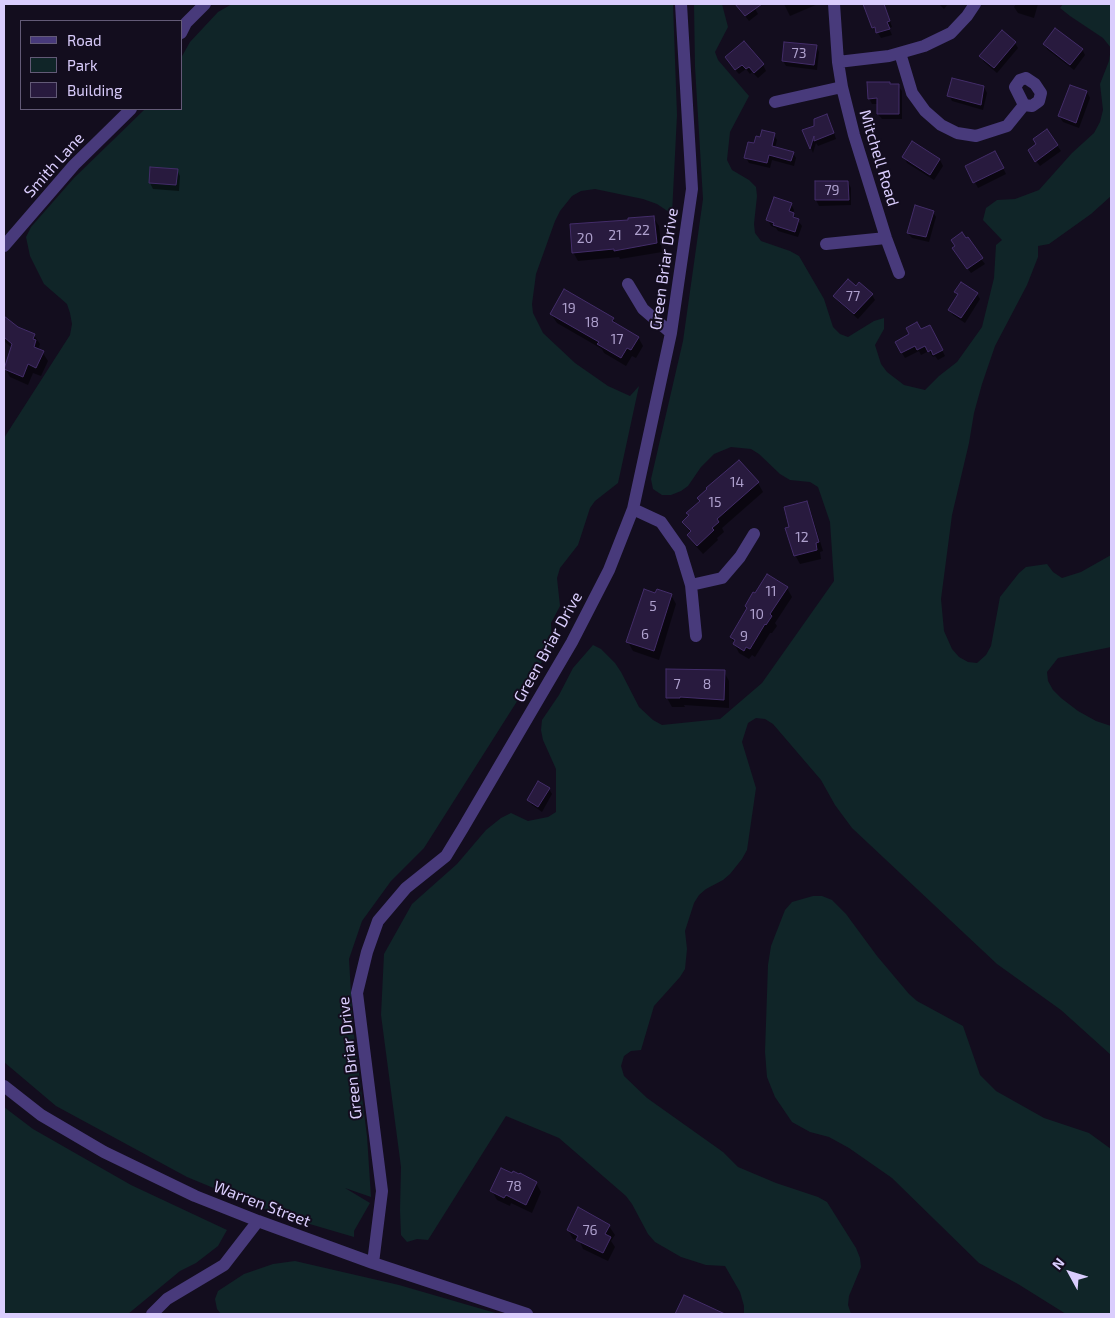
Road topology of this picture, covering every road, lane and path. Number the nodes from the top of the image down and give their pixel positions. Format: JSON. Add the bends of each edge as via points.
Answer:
{"nodes":[{"id":1,"x":206,"y":4,"type":"edge"},
{"id":2,"x":681,"y":4,"type":"edge"},
{"id":3,"x":834,"y":4,"type":"edge"},
{"id":4,"x":975,"y":4,"type":"edge"},
{"id":5,"x":182,"y":31,"type":"edge"},
{"id":6,"x":900,"y":53,"type":"junction"},
{"id":7,"x":838,"y":62,"type":"junction"},
{"id":8,"x":842,"y":87,"type":"junction"},
{"id":9,"x":775,"y":102,"type":"dead end"},
{"id":10,"x":1024,"y":105,"type":"dead end"},
{"id":11,"x":129,"y":110,"type":"edge"},
{"id":12,"x":886,"y":238,"type":"junction"},
{"id":13,"x":826,"y":244,"type":"dead end"},
{"id":14,"x":4,"y":246,"type":"edge"},
{"id":15,"x":899,"y":273,"type":"dead end"},
{"id":16,"x":628,"y":284,"type":"dead end"},
{"id":17,"x":671,"y":333,"type":"junction"},
{"id":18,"x":633,"y":508,"type":"junction"},
{"id":19,"x":754,"y":534,"type":"dead end"},
{"id":20,"x":691,"y":586,"type":"junction"},
{"id":21,"x":696,"y":636,"type":"dead end"},
{"id":22,"x":4,"y":1086,"type":"edge"},
{"id":23,"x":258,"y":1221,"type":"junction"},
{"id":24,"x":373,"y":1263,"type":"junction"},
{"id":25,"x":152,"y":1314,"type":"edge"},
{"id":26,"x":527,"y":1314,"type":"edge"}],
"edges":[{"from":1,"to":5,"type":"street"},
{"from":2,"to":17,"type":"street","name":"Green Briar Drive","via":[[692,189]]},
{"from":3,"to":7,"type":"street","name":"Mitchell Road"},
{"from":4,"to":6,"type":"street","via":[[951,33]]},
{"from":6,"to":7,"type":"street"},
{"from":6,"to":10,"type":"street","via":[[912,93],[925,111],[957,133],[976,136],[1007,126]]},
{"from":7,"to":8,"type":"street","name":"Mitchell Road"},
{"from":8,"to":9,"type":"street"},
{"from":8,"to":12,"type":"street","name":"Mitchell Road"},
{"from":11,"to":14,"type":"street","name":"Smith Lane","via":[[74,165]]},
{"from":12,"to":13,"type":"street"},
{"from":12,"to":15,"type":"street","name":"Mitchell Road"},
{"from":16,"to":17,"type":"street","via":[[643,309]]},
{"from":17,"to":18,"type":"street","name":"Green Briar Drive"},
{"from":18,"to":20,"type":"street","via":[[662,522],[680,549]]},
{"from":18,"to":24,"type":"street","name":"Green Briar Drive","via":[[609,570],[572,642],[463,828],[446,856],[406,888],[378,921],[367,952],[357,993],[382,1191]]},
{"from":19,"to":20,"type":"street","via":[[722,578]]},
{"from":20,"to":21,"type":"street"},
{"from":22,"to":23,"type":"street","name":"Warren Street","via":[[41,1115],[104,1152],[195,1196]]},
{"from":23,"to":24,"type":"street","name":"Warren Street"},
{"from":23,"to":25,"type":"street","via":[[224,1265],[167,1300]]},
{"from":24,"to":26,"type":"street","name":"Warren Street"}]}
